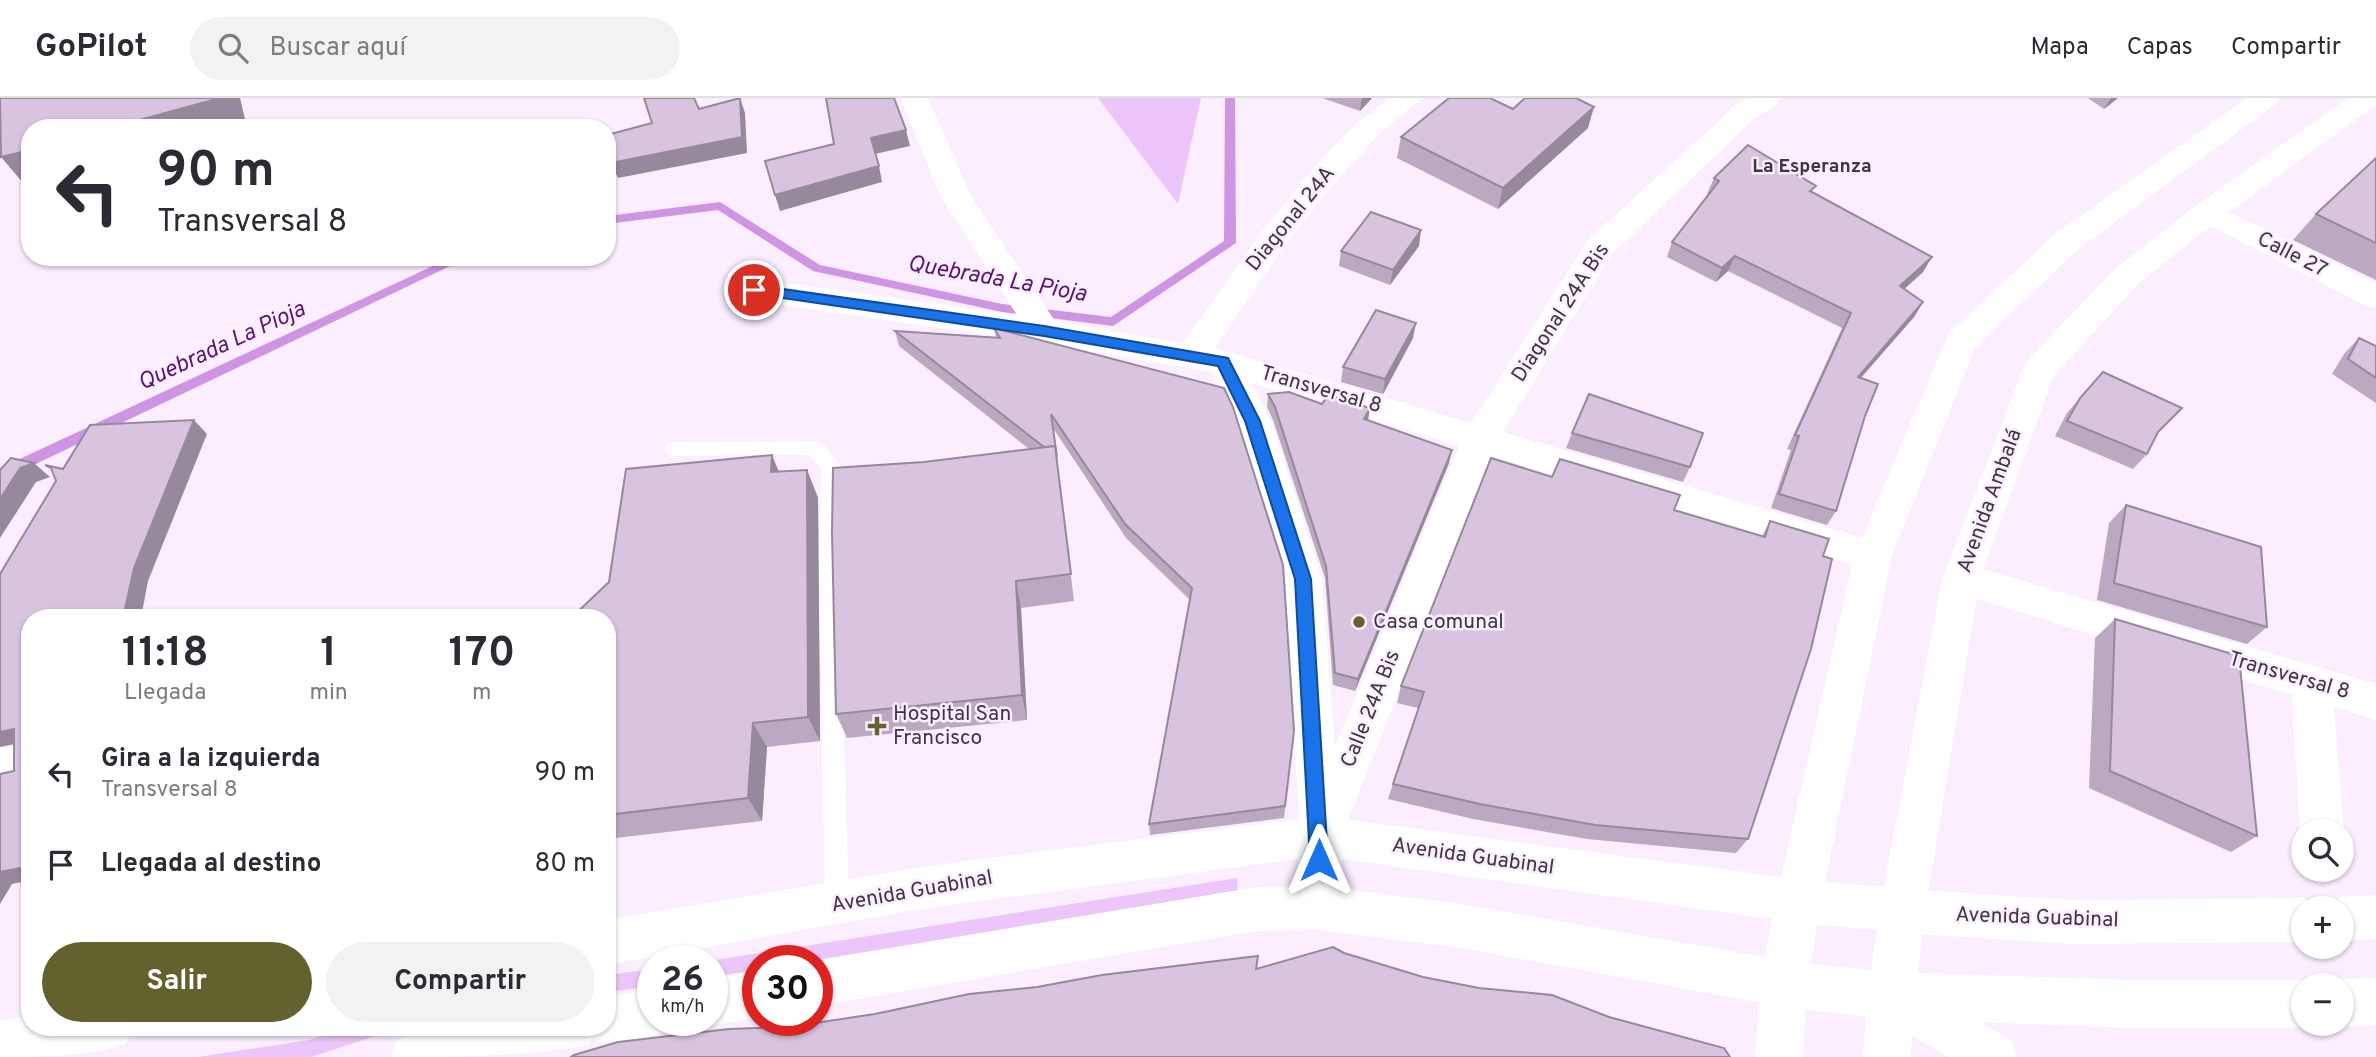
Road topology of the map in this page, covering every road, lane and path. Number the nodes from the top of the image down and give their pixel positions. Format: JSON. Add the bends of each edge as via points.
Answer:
{"nodes":[{"id":1,"x":914,"y":98,"type":"edge"},
{"id":2,"x":1408,"y":98,"type":"edge"},
{"id":3,"x":1715,"y":98,"type":"edge"},
{"id":4,"x":2266,"y":98,"type":"edge"},
{"id":5,"x":2367,"y":98,"type":"edge"},
{"id":6,"x":1755,"y":105,"type":"edge"},
{"id":7,"x":2208,"y":212,"type":"junction"},
{"id":8,"x":754,"y":290,"type":"dead end"},
{"id":9,"x":2376,"y":298,"type":"edge"},
{"id":10,"x":1043,"y":330,"type":"junction"},
{"id":11,"x":1208,"y":359,"type":"junction"},
{"id":12,"x":1481,"y":437,"type":"junction"},
{"id":13,"x":674,"y":449,"type":"dead end"},
{"id":14,"x":1873,"y":556,"type":"junction"},
{"id":15,"x":1961,"y":579,"type":"junction"},
{"id":16,"x":2312,"y":683,"type":"junction"},
{"id":17,"x":2376,"y":702,"type":"edge"},
{"id":18,"x":21,"y":764,"type":"edge"},
{"id":19,"x":0,"y":768,"type":"edge"},
{"id":20,"x":2321,"y":819,"type":"edge"},
{"id":21,"x":1320,"y":836,"type":"junction"},
{"id":22,"x":1798,"y":901,"type":"junction"},
{"id":23,"x":837,"y":905,"type":"junction"},
{"id":24,"x":1318,"y":908,"type":"junction"},
{"id":25,"x":1902,"y":911,"type":"junction"},
{"id":26,"x":2376,"y":917,"type":"edge"},
{"id":27,"x":2354,"y":918,"type":"edge"},
{"id":28,"x":2291,"y":920,"type":"edge"},
{"id":29,"x":616,"y":942,"type":"edge"},
{"id":30,"x":833,"y":981,"type":"edge"},
{"id":31,"x":1784,"y":984,"type":"junction"},
{"id":32,"x":1891,"y":996,"type":"junction"},
{"id":33,"x":2376,"y":1002,"type":"edge"},
{"id":34,"x":2354,"y":1003,"type":"edge"},
{"id":35,"x":2291,"y":1004,"type":"edge"},
{"id":36,"x":637,"y":1015,"type":"edge"},
{"id":37,"x":616,"y":1019,"type":"edge"},
{"id":38,"x":54,"y":1036,"type":"edge"},
{"id":39,"x":547,"y":1036,"type":"edge"},
{"id":40,"x":0,"y":1045,"type":"edge"},
{"id":41,"x":513,"y":1048,"type":"edge"},
{"id":42,"x":414,"y":1057,"type":"edge"},
{"id":43,"x":1779,"y":1057,"type":"edge"},
{"id":44,"x":1887,"y":1057,"type":"edge"},
{"id":45,"x":1994,"y":1057,"type":"edge"}],
"edges":[{"from":1,"to":10,"type":"main road","via":[[957,199]]},
{"from":2,"to":11,"type":"main road","name":"Diagonal 24A","via":[[1363,133],[1305,198],[1247,274]]},
{"from":3,"to":6,"type":"main road"},
{"from":4,"to":14,"type":"main road","via":[[2066,242],[1961,342]]},
{"from":5,"to":7,"type":"main road","name":"Avenida Ambalá"},
{"from":6,"to":12,"type":"main road","name":"Diagonal 24A Bis","via":[[1600,247]]},
{"from":7,"to":9,"type":"main road","name":"Calle 27"},
{"from":7,"to":15,"type":"main road","name":"Avenida Ambalá","via":[[2127,276],[2038,371]]},
{"from":8,"to":10,"type":"main road","name":"Transversal 8"},
{"from":10,"to":11,"type":"main road","name":"Transversal 8"},
{"from":11,"to":12,"type":"main road","name":"Transversal 8"},
{"from":11,"to":21,"type":"main road","via":[[1253,421],[1303,579]]},
{"from":12,"to":14,"type":"main road","name":"Transversal 8"},
{"from":12,"to":21,"type":"main road","name":"Calle 24A Bis"},
{"from":13,"to":23,"type":"lane","via":[[816,448],[831,467]]},
{"from":14,"to":22,"type":"main road"},
{"from":15,"to":16,"type":"main road","name":"Transversal 8"},
{"from":15,"to":25,"type":"main road","name":"Avenida Ambalá"},
{"from":16,"to":17,"type":"main road","name":"Transversal 8"},
{"from":16,"to":20,"type":"main road"},
{"from":18,"to":19,"type":"main road"},
{"from":21,"to":22,"type":"main road","name":"Avenida Guabinal"},
{"from":21,"to":23,"type":"main road","name":"Avenida Guabinal","via":[[921,888]]},
{"from":21,"to":24,"type":"main road","name":"Calle 24A Bis"},
{"from":22,"to":25,"type":"main road","name":"Avenida Guabinal"},
{"from":22,"to":31,"type":"main road"},
{"from":23,"to":29,"type":"main road","name":"Avenida Guabinal"},
{"from":24,"to":30,"type":"main road","via":[[1257,909]]},
{"from":24,"to":31,"type":"main road","via":[[1455,925]]},
{"from":25,"to":28,"type":"main road","name":"Avenida Guabinal","via":[[2072,922]]},
{"from":25,"to":32,"type":"main road","name":"Avenida Ambalá"},
{"from":26,"to":27,"type":"main road"},
{"from":31,"to":32,"type":"main road"},
{"from":31,"to":43,"type":"main road"},
{"from":32,"to":35,"type":"main road"},
{"from":32,"to":44,"type":"main road","name":"Avenida Ambalá"},
{"from":32,"to":45,"type":"main road"},
{"from":33,"to":34,"type":"main road"},
{"from":36,"to":37,"type":"main road"},
{"from":38,"to":40,"type":"main road"},
{"from":39,"to":41,"type":"main road"},
{"from":41,"to":42,"type":"main road"}]}
